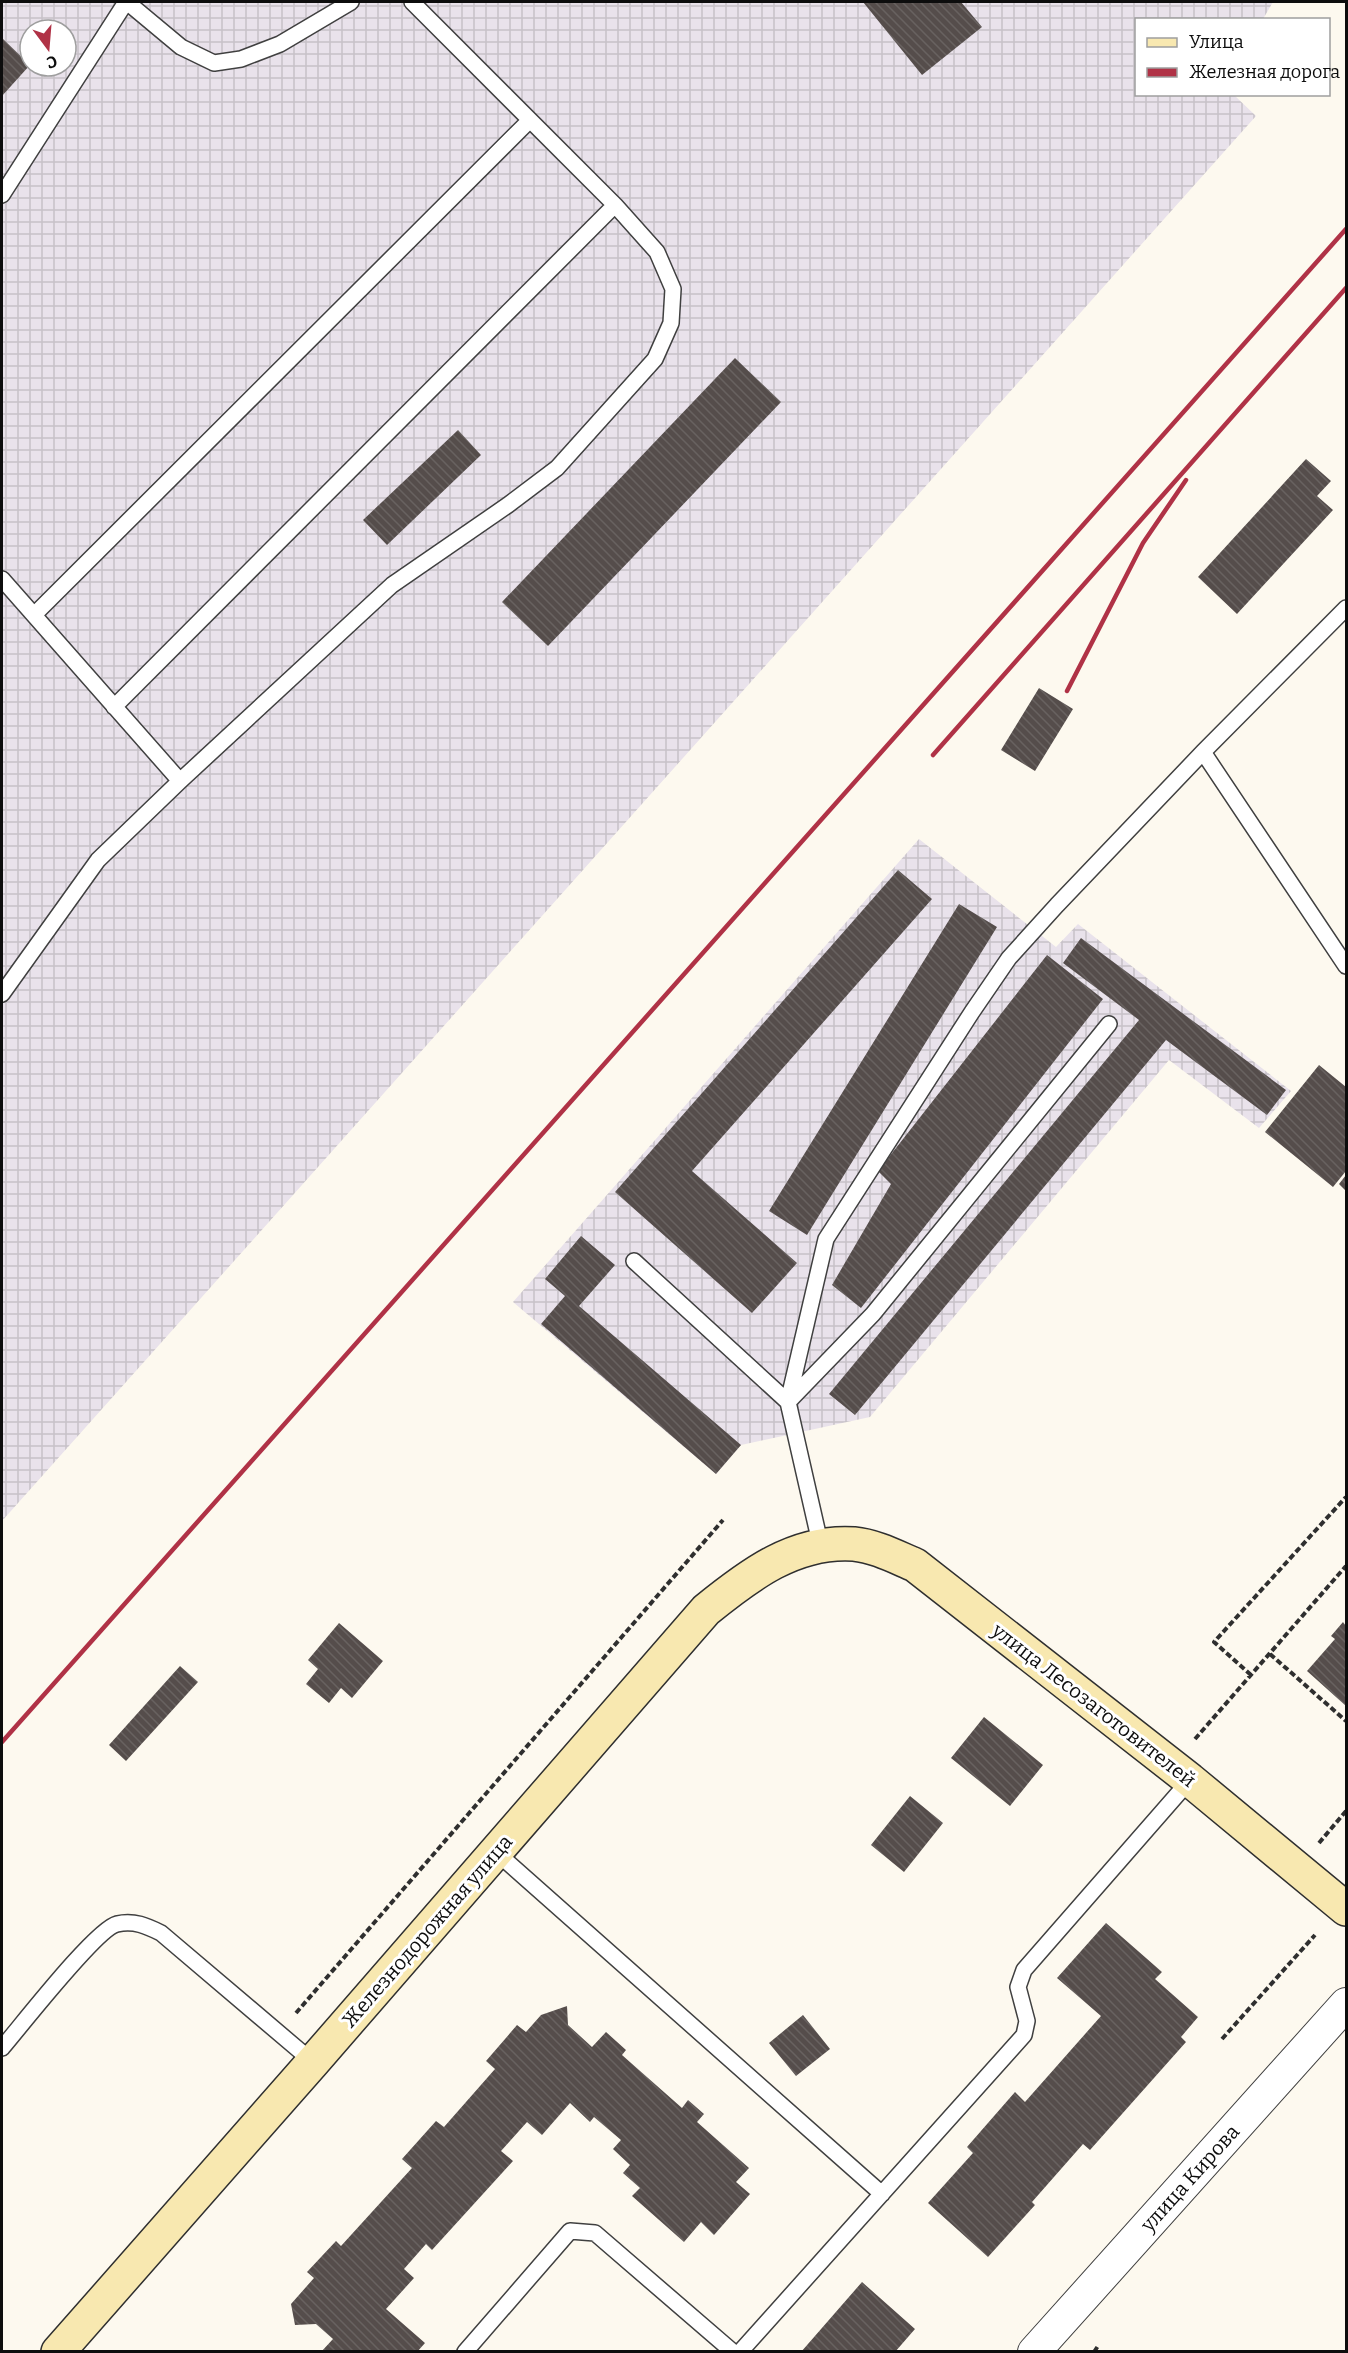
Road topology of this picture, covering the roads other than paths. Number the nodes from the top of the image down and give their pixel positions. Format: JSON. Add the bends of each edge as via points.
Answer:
{"nodes":[{"id":1,"x":127,"y":2,"type":"edge"},
{"id":2,"x":351,"y":2,"type":"edge"},
{"id":3,"x":412,"y":2,"type":"edge"},
{"id":4,"x":530,"y":120,"type":"junction"},
{"id":5,"x":2,"y":195,"type":"edge"},
{"id":6,"x":615,"y":205,"type":"junction"},
{"id":7,"x":2,"y":579,"type":"edge"},
{"id":8,"x":1347,"y":608,"type":"edge"},
{"id":9,"x":34,"y":615,"type":"junction"},
{"id":10,"x":114,"y":707,"type":"junction"},
{"id":11,"x":1203,"y":752,"type":"junction"},
{"id":12,"x":180,"y":781,"type":"junction"},
{"id":13,"x":1347,"y":966,"type":"edge"},
{"id":14,"x":2,"y":994,"type":"edge"},
{"id":15,"x":1109,"y":1023,"type":"dead end"},
{"id":16,"x":634,"y":1261,"type":"dead end"},
{"id":17,"x":788,"y":1402,"type":"junction"},
{"id":18,"x":821,"y":1547,"type":"junction"},
{"id":19,"x":1181,"y":1773,"type":"junction"},
{"id":20,"x":496,"y":1852,"type":"junction"},
{"id":21,"x":1347,"y":1909,"type":"edge"},
{"id":22,"x":1347,"y":2004,"type":"edge"},
{"id":23,"x":2,"y":2048,"type":"edge"},
{"id":24,"x":313,"y":2062,"type":"junction"},
{"id":25,"x":882,"y":2194,"type":"junction"},
{"id":26,"x":58,"y":2352,"type":"edge"},
{"id":27,"x":465,"y":2352,"type":"edge"},
{"id":28,"x":734,"y":2352,"type":"edge"},
{"id":29,"x":740,"y":2352,"type":"edge"},
{"id":30,"x":1034,"y":2352,"type":"edge"}],
"edges":[{"from":1,"to":2,"type":"lane","via":[[181,47],[214,63],[241,59],[280,44]]},
{"from":1,"to":5,"type":"lane"},
{"from":3,"to":4,"type":"lane"},
{"from":4,"to":6,"type":"lane"},
{"from":4,"to":9,"type":"lane"},
{"from":6,"to":10,"type":"lane"},
{"from":6,"to":12,"type":"lane","via":[[657,252],[673,289],[671,323],[655,359],[557,468],[392,585]]},
{"from":7,"to":9,"type":"lane"},
{"from":8,"to":11,"type":"lane"},
{"from":9,"to":10,"type":"lane"},
{"from":10,"to":12,"type":"lane"},
{"from":11,"to":13,"type":"lane"},
{"from":11,"to":17,"type":"lane","via":[[1009,958],[838,1219],[826,1239]]},
{"from":12,"to":14,"type":"lane","via":[[99,860]]},
{"from":15,"to":17,"type":"lane","via":[[873,1314]]},
{"from":16,"to":17,"type":"lane"},
{"from":17,"to":18,"type":"lane"},
{"from":18,"to":19,"type":"main road","name":"улица Лесозаготовителей","via":[[855,1544],[915,1565]]},
{"from":18,"to":20,"type":"main road","name":"Железнодорожная улица","via":[[781,1557],[743,1580],[706,1610]]},
{"from":19,"to":21,"type":"main road","name":"улица Лесозаготовителей"},
{"from":19,"to":25,"type":"lane","via":[[1024,1970],[1018,1987],[1027,2021],[1024,2035]]},
{"from":20,"to":24,"type":"main road","name":"Железнодорожная улица"},
{"from":20,"to":25,"type":"lane"},
{"from":22,"to":30,"type":"street","name":"улица Кирова"},
{"from":23,"to":24,"type":"lane","via":[[96,1938],[116,1924],[141,1923],[161,1933]]},
{"from":24,"to":26,"type":"main road","name":"Железнодорожная улица"},
{"from":25,"to":29,"type":"lane"},
{"from":27,"to":28,"type":"lane","via":[[570,2231],[595,2233]]}]}
